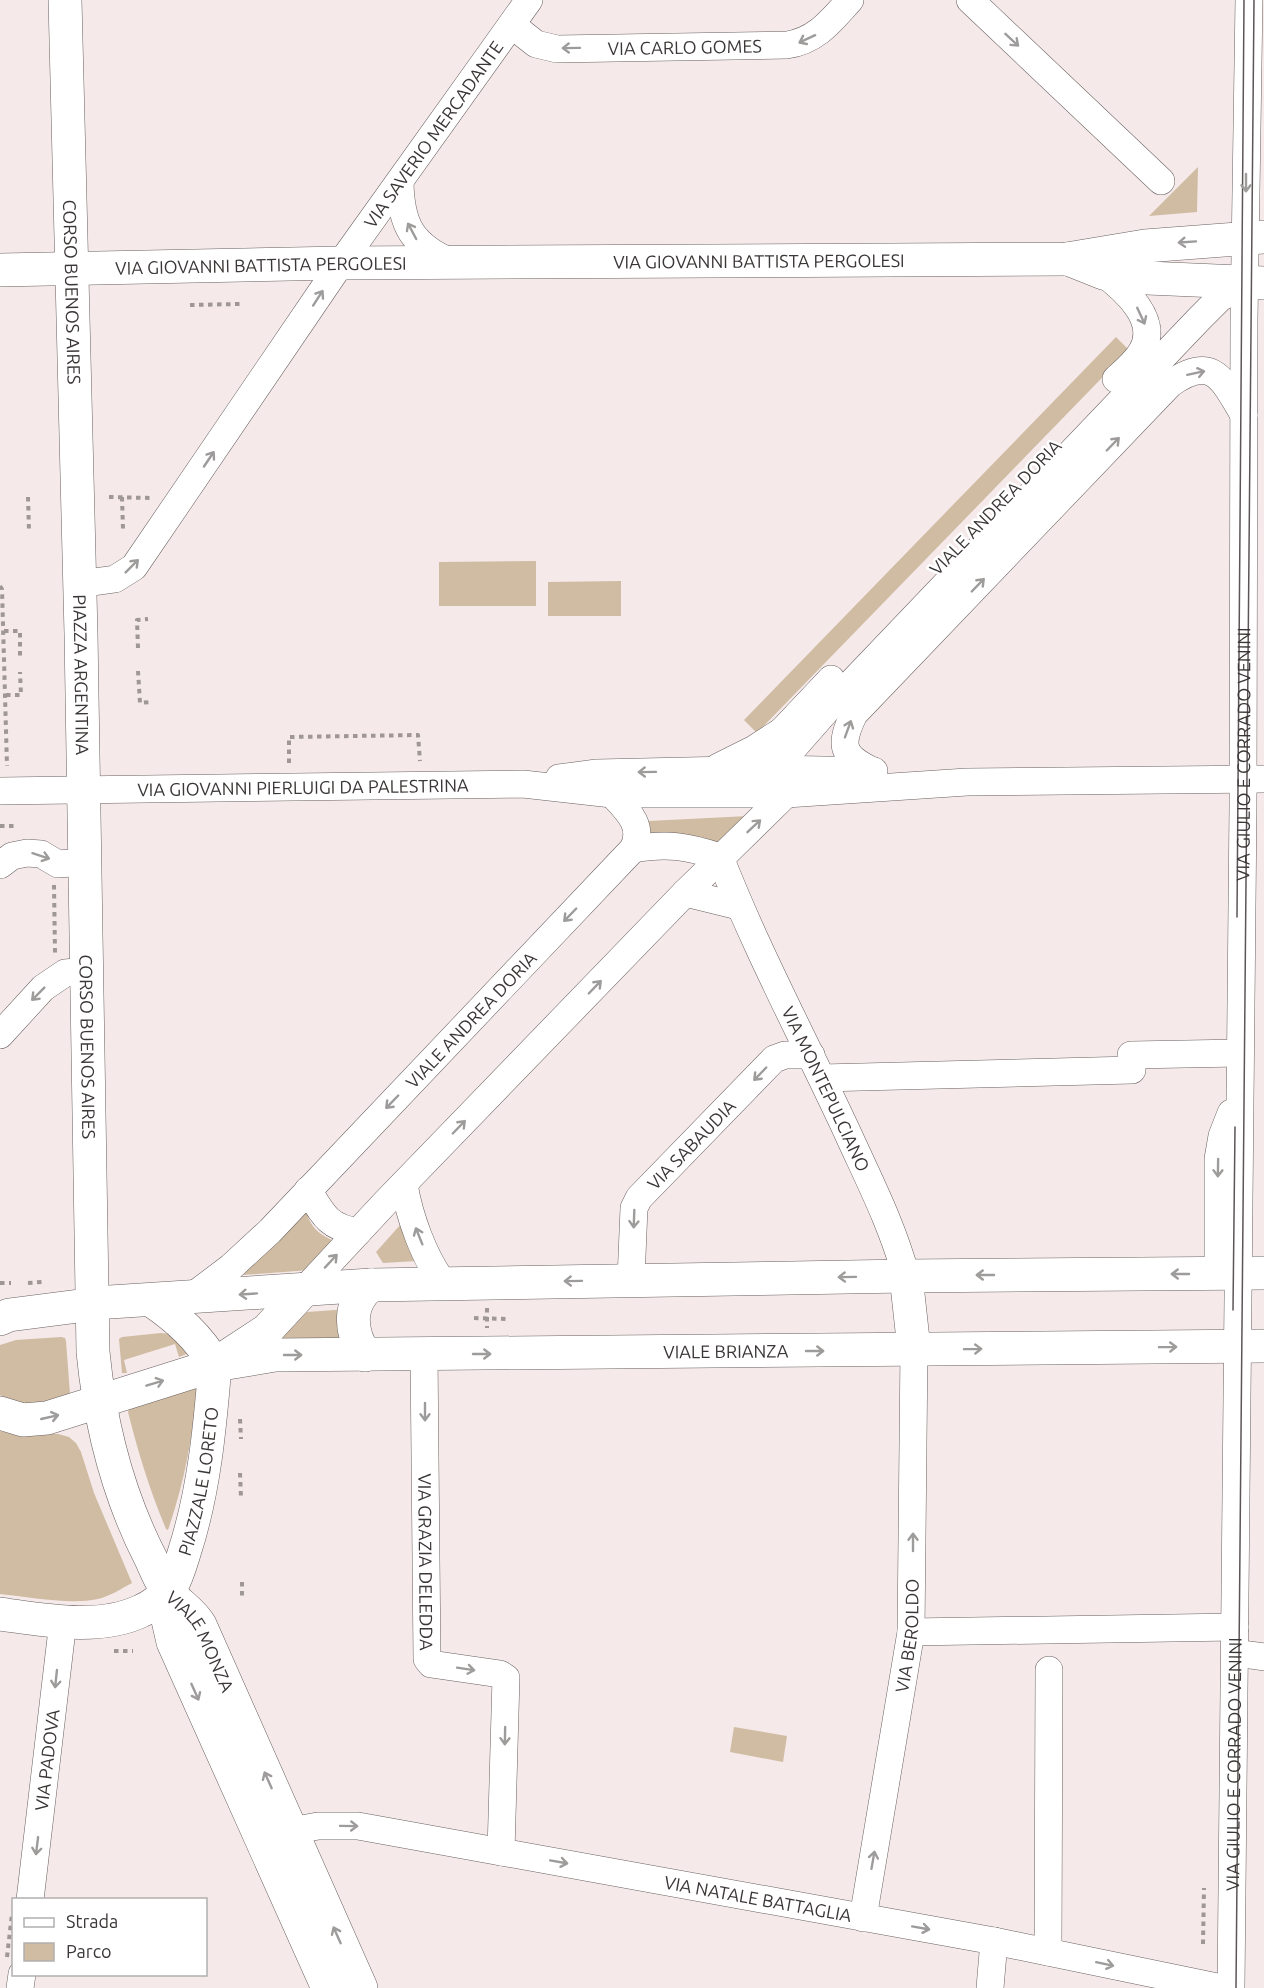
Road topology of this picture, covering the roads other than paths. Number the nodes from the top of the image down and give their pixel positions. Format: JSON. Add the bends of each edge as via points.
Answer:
{"nodes":[{"id":1,"x":65,"y":0,"type":"edge"},
{"id":2,"x":529,"y":0,"type":"edge"},
{"id":3,"x":850,"y":0,"type":"edge"},
{"id":4,"x":970,"y":0,"type":"edge"},
{"id":5,"x":1249,"y":0,"type":"edge"},
{"id":6,"x":512,"y":25,"type":"junction"},
{"id":7,"x":1251,"y":132,"type":"edge"},
{"id":8,"x":1161,"y":181,"type":"dead end"},
{"id":9,"x":400,"y":183,"type":"junction"},
{"id":10,"x":1259,"y":235,"type":"edge"},
{"id":11,"x":451,"y":262,"type":"junction"},
{"id":12,"x":1102,"y":262,"type":"junction"},
{"id":13,"x":341,"y":263,"type":"junction"},
{"id":14,"x":71,"y":268,"type":"junction"},
{"id":15,"x":0,"y":270,"type":"edge"},
{"id":16,"x":1258,"y":280,"type":"edge"},
{"id":17,"x":1229,"y":390,"type":"junction"},
{"id":18,"x":1244,"y":415,"type":"junction"},
{"id":19,"x":164,"y":503,"type":"joint"},
{"id":20,"x":79,"y":584,"type":"junction"},
{"id":21,"x":1254,"y":604,"type":"edge"},
{"id":22,"x":839,"y":696,"type":"junction"},
{"id":23,"x":781,"y":732,"type":"junction"},
{"id":24,"x":771,"y":769,"type":"junction"},
{"id":25,"x":705,"y":771,"type":"junction"},
{"id":26,"x":873,"y":771,"type":"junction"},
{"id":27,"x":4,"y":778,"type":"edge"},
{"id":28,"x":1253,"y":779,"type":"edge"},
{"id":29,"x":967,"y":782,"type":"junction"},
{"id":30,"x":523,"y":784,"type":"junction"},
{"id":31,"x":83,"y":790,"type":"junction"},
{"id":32,"x":612,"y":794,"type":"junction"},
{"id":33,"x":727,"y":794,"type":"junction"},
{"id":34,"x":786,"y":794,"type":"junction"},
{"id":35,"x":644,"y":847,"type":"junction"},
{"id":36,"x":720,"y":857,"type":"junction"},
{"id":37,"x":85,"y":862,"type":"junction"},
{"id":38,"x":0,"y":865,"type":"edge"},
{"id":39,"x":685,"y":893,"type":"junction"},
{"id":40,"x":738,"y":906,"type":"junction"},
{"id":41,"x":87,"y":971,"type":"junction"},
{"id":42,"x":0,"y":1035,"type":"edge"},
{"id":43,"x":1240,"y":1053,"type":"junction"},
{"id":44,"x":817,"y":1066,"type":"junction"},
{"id":45,"x":404,"y":1184,"type":"junction"},
{"id":46,"x":308,"y":1190,"type":"junction"},
{"id":47,"x":358,"y":1232,"type":"junction"},
{"id":48,"x":1251,"y":1274,"type":"edge"},
{"id":49,"x":906,"y":1276,"type":"junction"},
{"id":50,"x":632,"y":1280,"type":"junction"},
{"id":51,"x":444,"y":1284,"type":"junction"},
{"id":52,"x":370,"y":1285,"type":"junction"},
{"id":53,"x":305,"y":1289,"type":"junction"},
{"id":54,"x":190,"y":1298,"type":"junction"},
{"id":55,"x":151,"y":1300,"type":"junction"},
{"id":56,"x":93,"y":1304,"type":"junction"},
{"id":57,"x":3,"y":1316,"type":"edge"},
{"id":58,"x":1251,"y":1346,"type":"edge"},
{"id":59,"x":915,"y":1349,"type":"junction"},
{"id":60,"x":424,"y":1354,"type":"junction"},
{"id":61,"x":365,"y":1355,"type":"junction"},
{"id":62,"x":215,"y":1365,"type":"junction"},
{"id":63,"x":100,"y":1401,"type":"junction"},
{"id":64,"x":0,"y":1413,"type":"edge"},
{"id":65,"x":167,"y":1592,"type":"junction"},
{"id":66,"x":0,"y":1614,"type":"edge"},
{"id":67,"x":130,"y":1616,"type":"junction"},
{"id":68,"x":63,"y":1621,"type":"junction"},
{"id":69,"x":911,"y":1632,"type":"junction"},
{"id":70,"x":172,"y":1638,"type":"junction"},
{"id":71,"x":1235,"y":1640,"type":"junction"},
{"id":72,"x":1264,"y":1657,"type":"edge"},
{"id":73,"x":1049,"y":1670,"type":"dead end"},
{"id":74,"x":231,"y":1736,"type":"junction"},
{"id":75,"x":291,"y":1831,"type":"junction"},
{"id":76,"x":501,"y":1852,"type":"junction"},
{"id":77,"x":30,"y":1898,"type":"edge"},
{"id":78,"x":863,"y":1918,"type":"junction"},
{"id":79,"x":994,"y":1941,"type":"junction"},
{"id":80,"x":1048,"y":1952,"type":"junction"},
{"id":81,"x":328,"y":1988,"type":"edge"},
{"id":82,"x":361,"y":1988,"type":"edge"},
{"id":83,"x":990,"y":1988,"type":"edge"},
{"id":84,"x":1222,"y":1988,"type":"edge"},
{"id":85,"x":1231,"y":1988,"type":"edge"}],
"edges":[{"from":1,"to":14,"type":"main road","name":"CORSO BUENOS AIRES"},
{"from":2,"to":6,"type":"street","name":"VIA SAVERIO MERCADANTE"},
{"from":3,"to":6,"type":"street","name":"VIA CARLO GOMES","one_way":true,"via":[[815,35],[787,45],[557,49],[536,44]]},
{"from":4,"to":8,"type":"street","one_way":true},
{"from":5,"to":7,"type":"street","name":"VIA GIULIO E CORRADO VENINI"},
{"from":6,"to":9,"type":"street","name":"VIA SAVERIO MERCADANTE"},
{"from":7,"to":10,"type":"street","name":"VIA GIULIO E CORRADO VENINI","one_way":true},
{"from":11,"to":9,"type":"street","name":"VIA GIOVANNI BATTISTA PERGOLESI","one_way":true,"via":[[430,253],[418,242],[404,214]]},
{"from":9,"to":13,"type":"street","name":"VIA SAVERIO MERCADANTE"},
{"from":10,"to":12,"type":"main road","one_way":true,"via":[[1145,246]]},
{"from":10,"to":16,"type":"street","name":"VIA GIULIO E CORRADO VENINI"},
{"from":11,"to":12,"type":"main road","name":"VIA GIOVANNI BATTISTA PERGOLESI"},
{"from":11,"to":13,"type":"main road","name":"VIA GIOVANNI BATTISTA PERGOLESI"},
{"from":12,"to":16,"type":"main road","via":[[1136,277]]},
{"from":12,"to":23,"type":"street","name":"VIALE ANDREA DORIA","one_way":true,"via":[[1144,319],[1146,338],[1140,355]]},
{"from":13,"to":14,"type":"main road","name":"VIA GIOVANNI BATTISTA PERGOLESI"},
{"from":19,"to":13,"type":"street","name":"VIA SAVERIO MERCADANTE","one_way":true},
{"from":14,"to":15,"type":"main road","name":"VIA GIOVANNI BATTISTA PERGOLESI"},
{"from":14,"to":20,"type":"main road","name":"CORSO BUENOS AIRES"},
{"from":16,"to":17,"type":"street","via":[[1234,309]]},
{"from":16,"to":18,"type":"street","name":"VIA GIULIO E CORRADO VENINI"},
{"from":16,"to":22,"type":"street","name":"VIALE ANDREA DORIA","via":[[1220,298]]},
{"from":17,"to":18,"type":"street"},
{"from":26,"to":17,"type":"street","one_way":true,"via":[[857,764],[843,743],[854,714],[1160,394],[1181,377],[1205,370],[1219,376]]},
{"from":18,"to":21,"type":"street","name":"VIA GIULIO E CORRADO VENINI"},
{"from":20,"to":19,"type":"street","name":"PIAZZA ARGENTINA","one_way":true,"via":[[116,579],[134,567]]},
{"from":20,"to":31,"type":"main road","name":"PIAZZA ARGENTINA"},
{"from":21,"to":28,"type":"street","name":"VIA GIULIO E CORRADO VENINI"},
{"from":22,"to":23,"type":"street","name":"VIALE ANDREA DORIA"},
{"from":22,"to":24,"type":"street","name":"VIALE ANDREA DORIA"},
{"from":23,"to":25,"type":"street","name":"VIALE ANDREA DORIA"},
{"from":24,"to":25,"type":"street","name":"VIA GIOVANNI PIERLUIGI DA PALESTRINA"},
{"from":24,"to":26,"type":"street","name":"VIA GIOVANNI PIERLUIGI DA PALESTRINA"},
{"from":24,"to":33,"type":"street","name":"VIA GIOVANNI PIERLUIGI DA PALESTRINA"},
{"from":25,"to":30,"type":"street","name":"VIA GIOVANNI PIERLUIGI DA PALESTRINA","one_way":true,"via":[[597,773]]},
{"from":26,"to":29,"type":"street","name":"VIA GIOVANNI PIERLUIGI DA PALESTRINA"},
{"from":27,"to":31,"type":"street","name":"VIA GIOVANNI PIERLUIGI DA PALESTRINA"},
{"from":28,"to":29,"type":"street","name":"VIA GIOVANNI PIERLUIGI DA PALESTRINA"},
{"from":28,"to":43,"type":"street","name":"VIA GIULIO E CORRADO VENINI"},
{"from":29,"to":34,"type":"street","name":"VIA GIOVANNI PIERLUIGI DA PALESTRINA"},
{"from":30,"to":31,"type":"street","name":"VIA GIOVANNI PIERLUIGI DA PALESTRINA"},
{"from":30,"to":32,"type":"street","name":"VIA GIOVANNI PIERLUIGI DA PALESTRINA"},
{"from":31,"to":37,"type":"main road","name":"CORSO BUENOS AIRES"},
{"from":32,"to":33,"type":"street","name":"VIA GIOVANNI PIERLUIGI DA PALESTRINA"},
{"from":32,"to":35,"type":"street","via":[[635,821]]},
{"from":33,"to":34,"type":"street","name":"VIA GIOVANNI PIERLUIGI DA PALESTRINA"},
{"from":36,"to":34,"type":"street","one_way":true},
{"from":35,"to":36,"type":"street","via":[[687,847]]},
{"from":35,"to":39,"type":"street","via":[[675,864]]},
{"from":35,"to":46,"type":"street","name":"VIALE ANDREA DORIA","one_way":true},
{"from":36,"to":39,"type":"street"},
{"from":36,"to":40,"type":"street","name":"VIA MONTEPULCIANO"},
{"from":38,"to":37,"type":"street","one_way":true,"via":[[12,856],[27,853],[41,854],[57,864]]},
{"from":37,"to":41,"type":"main road","name":"CORSO BUENOS AIRES"},
{"from":39,"to":40,"type":"street"},
{"from":45,"to":39,"type":"street","one_way":true},
{"from":40,"to":44,"type":"street","name":"VIA MONTEPULCIANO"},
{"from":41,"to":42,"type":"street","one_way":true,"via":[[64,973],[43,988]]},
{"from":41,"to":56,"type":"main road","name":"CORSO BUENOS AIRES"},
{"from":43,"to":44,"type":"street","name":"VIA SABAUDIA","via":[[1131,1055],[1132,1070]]},
{"from":43,"to":48,"type":"street","name":"VIA GIULIO E CORRADO VENINI","via":[[1239,1092],[1222,1136],[1218,1159],[1218,1257]]},
{"from":44,"to":49,"type":"street","name":"VIA MONTEPULCIANO","via":[[886,1218]]},
{"from":44,"to":50,"type":"street","name":"VIA SABAUDIA","one_way":true,"via":[[785,1056],[774,1059],[639,1198],[634,1208]]},
{"from":45,"to":47,"type":"street"},
{"from":51,"to":45,"type":"street","one_way":true,"via":[[433,1270],[407,1205]]},
{"from":46,"to":47,"type":"street","via":[[322,1215],[340,1229]]},
{"from":46,"to":54,"type":"street","name":"VIALE ANDREA DORIA","via":[[244,1256]]},
{"from":53,"to":47,"type":"street","one_way":true},
{"from":48,"to":49,"type":"main road","one_way":true},
{"from":48,"to":58,"type":"street"},
{"from":49,"to":50,"type":"main road","one_way":true},
{"from":49,"to":59,"type":"main road"},
{"from":50,"to":51,"type":"main road","one_way":true},
{"from":51,"to":52,"type":"main road"},
{"from":52,"to":53,"type":"main road"},
{"from":52,"to":61,"type":"main road","via":[[358,1299],[352,1321]]},
{"from":53,"to":54,"type":"main road","one_way":true},
{"from":53,"to":62,"type":"main road","via":[[267,1330]]},
{"from":54,"to":55,"type":"main road"},
{"from":55,"to":56,"type":"main road"},
{"from":55,"to":62,"type":"main road","via":[[186,1326]]},
{"from":56,"to":57,"type":"main road"},
{"from":56,"to":63,"type":"main road","name":"PIAZZALE LORETO","via":[[93,1352]]},
{"from":59,"to":58,"type":"main road","name":"VIALE BRIANZA","one_way":true},
{"from":58,"to":71,"type":"street","name":"VIA GIULIO E CORRADO VENINI","via":[[1236,1541]]},
{"from":60,"to":59,"type":"main road","name":"VIALE BRIANZA","one_way":true},
{"from":69,"to":59,"type":"street","name":"VIA BEROLDO","one_way":true},
{"from":60,"to":61,"type":"main road","name":"VIALE BRIANZA"},
{"from":60,"to":76,"type":"street","name":"VIA GRAZIA DELEDDA","one_way":true,"via":[[427,1659],[431,1664],[506,1678]]},
{"from":62,"to":61,"type":"main road","name":"VIALE BRIANZA","one_way":true,"via":[[269,1356]]},
{"from":63,"to":62,"type":"main road","one_way":true},
{"from":62,"to":65,"type":"main road","name":"PIAZZALE LORETO","via":[[197,1509],[181,1563]]},
{"from":64,"to":63,"type":"main road","one_way":true,"via":[[30,1421]]},
{"from":63,"to":65,"type":"main road","name":"PIAZZALE LORETO","via":[[122,1489]]},
{"from":65,"to":67,"type":"main road","name":"PIAZZALE LORETO"},
{"from":65,"to":70,"type":"main road","name":"VIALE MONZA"},
{"from":65,"to":74,"type":"main road","name":"VIALE MONZA","via":[[200,1625]]},
{"from":66,"to":68,"type":"main road","name":"PIAZZALE LORETO"},
{"from":67,"to":68,"type":"main road","name":"PIAZZALE LORETO"},
{"from":67,"to":70,"type":"main road","via":[[146,1620]]},
{"from":68,"to":77,"type":"street","name":"VIA PADOVA","one_way":true},
{"from":69,"to":71,"type":"street"},
{"from":78,"to":69,"type":"street","name":"VIA BEROLDO","one_way":true},
{"from":70,"to":74,"type":"main road","name":"VIALE MONZA","one_way":true},
{"from":71,"to":72,"type":"street"},
{"from":71,"to":85,"type":"street","name":"VIA GIULIO E CORRADO VENINI"},
{"from":73,"to":80,"type":"street"},
{"from":75,"to":74,"type":"main road","name":"VIALE MONZA","one_way":true},
{"from":74,"to":81,"type":"main road","name":"VIALE MONZA"},
{"from":75,"to":76,"type":"street","name":"VIA NATALE BATTAGLIA","one_way":true,"via":[[358,1826]]},
{"from":82,"to":75,"type":"main road","name":"VIALE MONZA","one_way":true},
{"from":76,"to":78,"type":"street","name":"VIA NATALE BATTAGLIA","one_way":true},
{"from":78,"to":79,"type":"street","name":"VIA NATALE BATTAGLIA","one_way":true},
{"from":79,"to":80,"type":"street","name":"VIA NATALE BATTAGLIA"},
{"from":79,"to":83,"type":"street"},
{"from":80,"to":84,"type":"street","name":"VIA NATALE BATTAGLIA","one_way":true}]}
